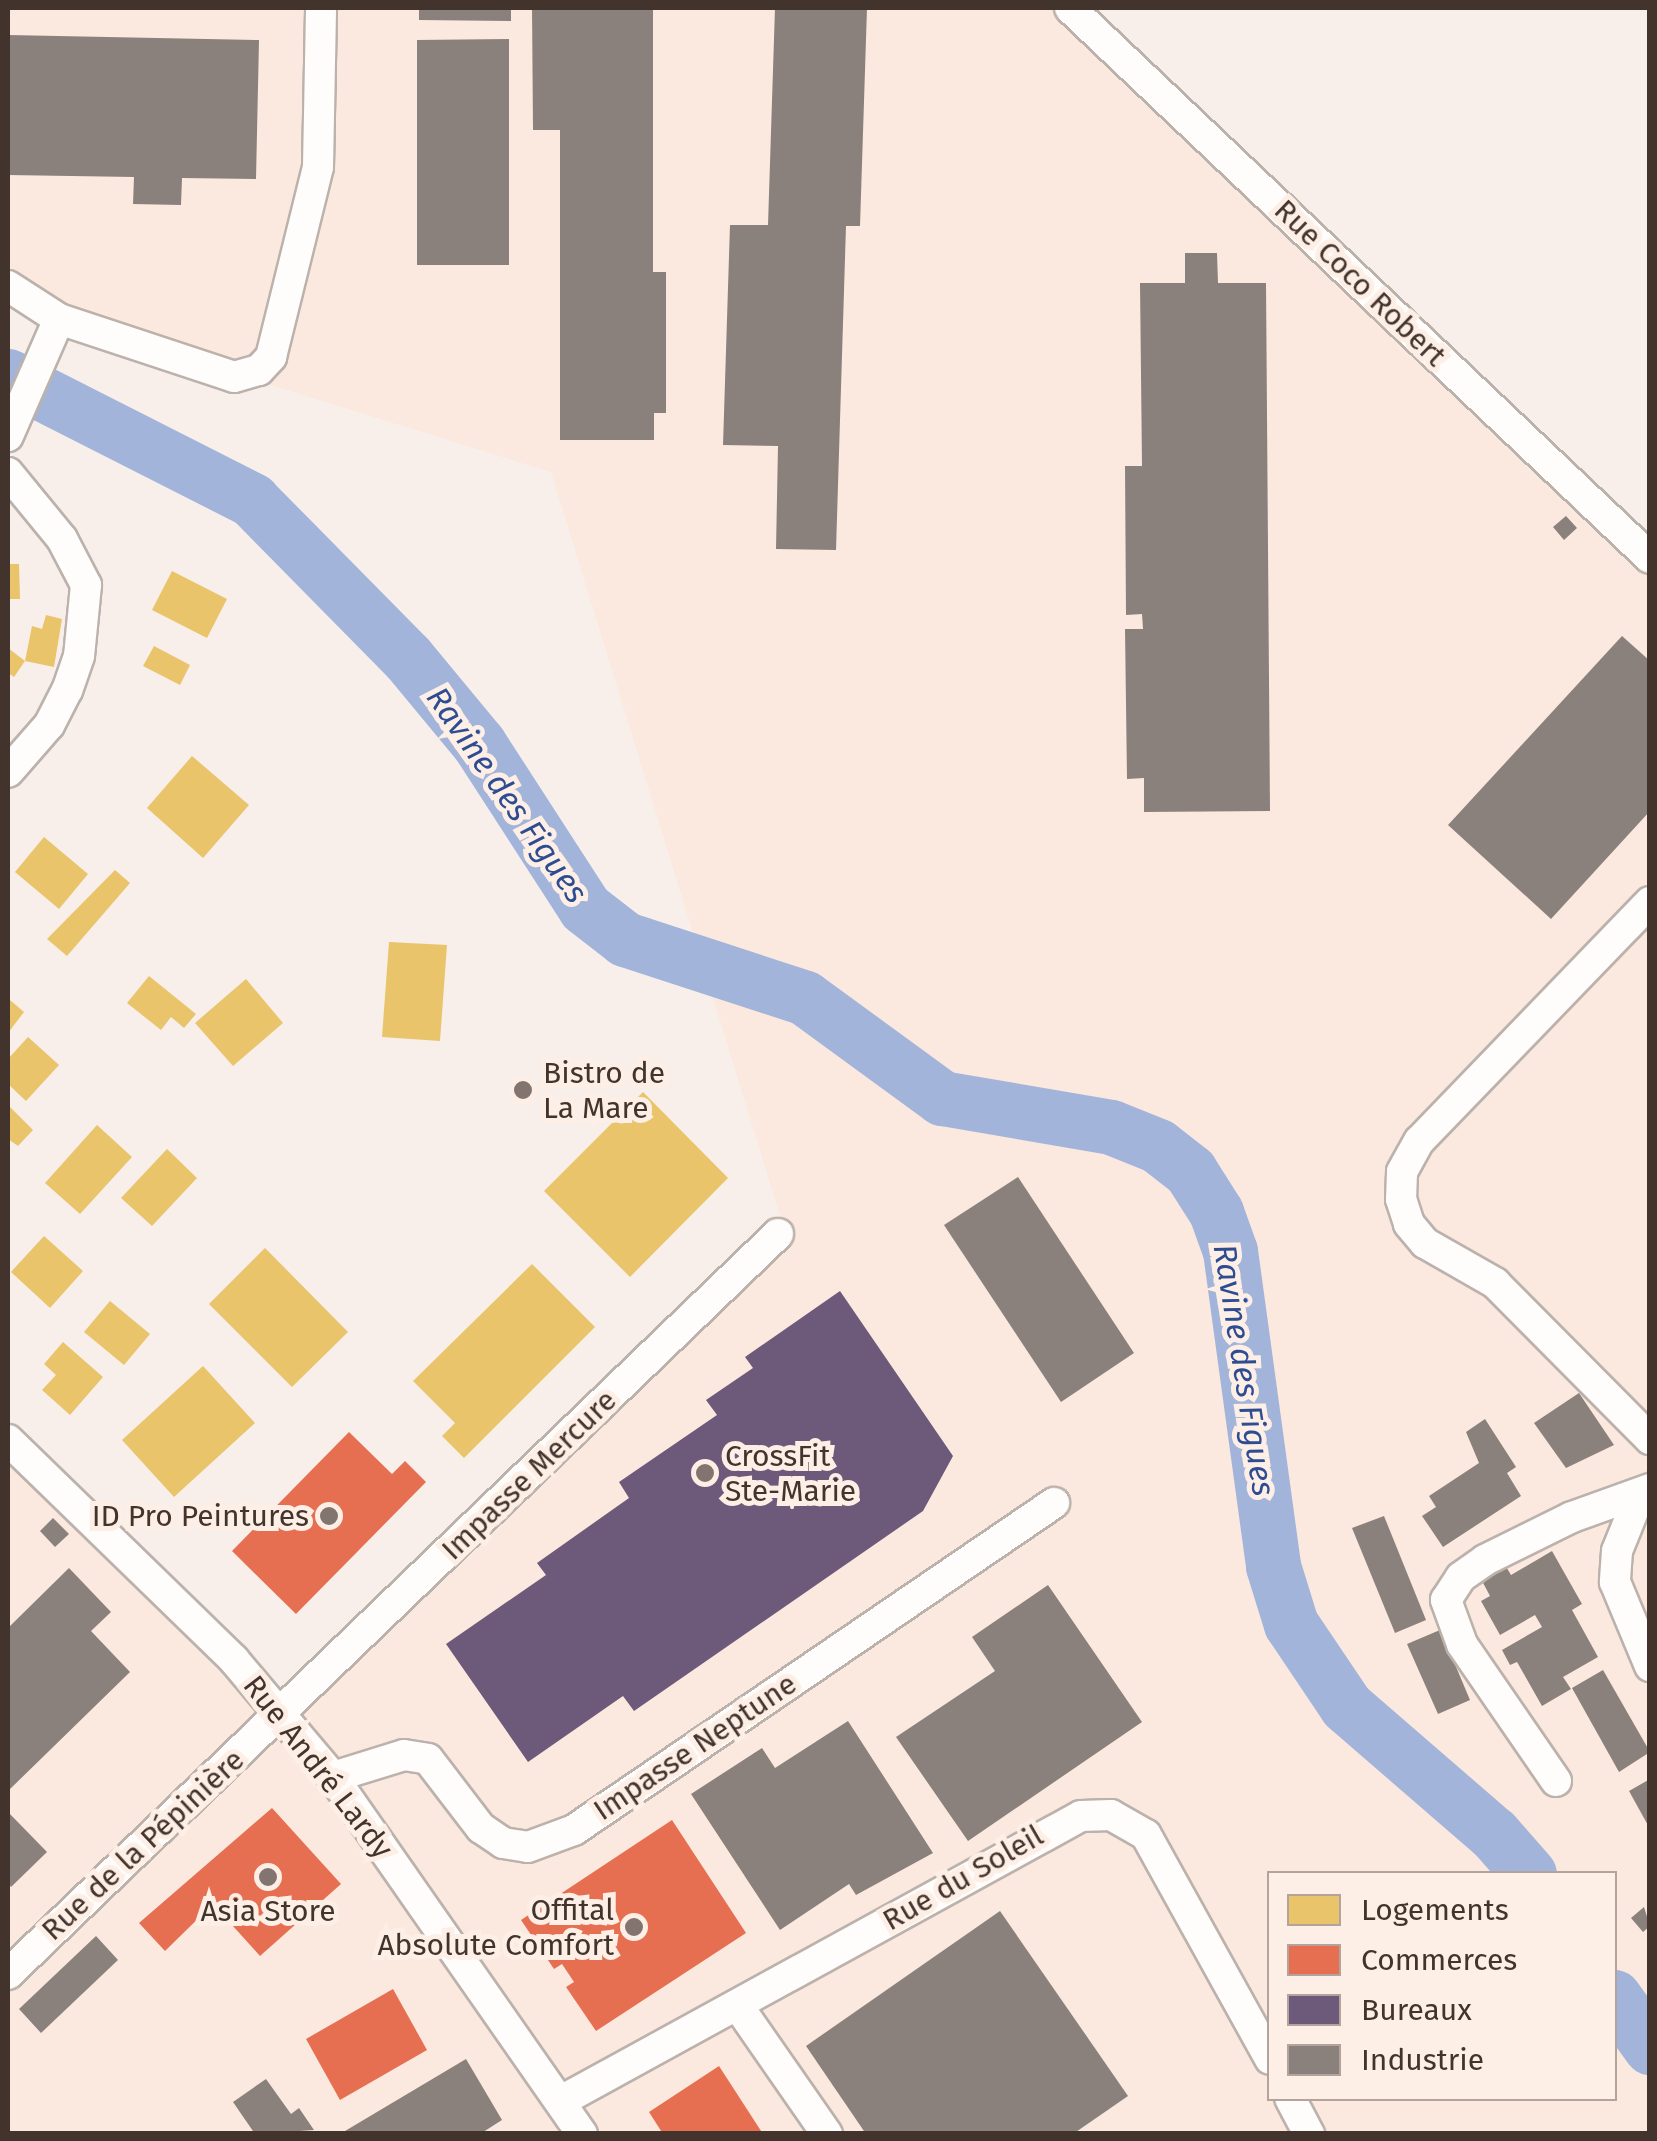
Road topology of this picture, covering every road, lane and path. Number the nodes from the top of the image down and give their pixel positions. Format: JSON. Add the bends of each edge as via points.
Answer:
{"nodes":[{"id":1,"x":321,"y":8,"type":"edge"},
{"id":2,"x":1070,"y":8,"type":"edge"},
{"id":3,"x":8,"y":286,"type":"edge"},
{"id":4,"x":58,"y":319,"type":"junction"},
{"id":5,"x":8,"y":436,"type":"edge"},
{"id":6,"x":8,"y":473,"type":"edge"},
{"id":7,"x":1650,"y":558,"type":"edge"},
{"id":8,"x":8,"y":772,"type":"edge"},
{"id":9,"x":1650,"y":902,"type":"edge"},
{"id":10,"x":778,"y":1234,"type":"dead end"},
{"id":11,"x":1650,"y":1439,"type":"edge"},
{"id":12,"x":8,"y":1440,"type":"edge"},
{"id":13,"x":1645,"y":1491,"type":"edge"},
{"id":14,"x":1054,"y":1502,"type":"dead end"},
{"id":15,"x":1650,"y":1666,"type":"edge"},
{"id":16,"x":280,"y":1716,"type":"junction"},
{"id":17,"x":333,"y":1777,"type":"junction"},
{"id":18,"x":1556,"y":1781,"type":"dead end"},
{"id":19,"x":8,"y":1974,"type":"edge"},
{"id":20,"x":738,"y":2006,"type":"junction"},
{"id":21,"x":1267,"y":2053,"type":"edge"},
{"id":22,"x":561,"y":2101,"type":"junction"},
{"id":23,"x":1292,"y":2101,"type":"edge"},
{"id":24,"x":582,"y":2134,"type":"edge"},
{"id":25,"x":827,"y":2134,"type":"edge"},
{"id":26,"x":1308,"y":2134,"type":"edge"}],
"edges":[{"from":1,"to":4,"type":"street","via":[[318,167],[271,358],[259,370],[234,377]]},
{"from":2,"to":7,"type":"street","name":"Rue Coco Robert"},
{"from":3,"to":4,"type":"street"},
{"from":4,"to":5,"type":"street"},
{"from":6,"to":8,"type":"street","via":[[62,538],[86,585],[79,656],[67,690],[48,725]]},
{"from":9,"to":11,"type":"street","via":[[1419,1141],[1402,1172],[1400,1199],[1425,1243],[1495,1284]]},
{"from":10,"to":16,"type":"street","name":"Impasse Mercure"},
{"from":12,"to":16,"type":"street","name":"Rue André Lardy","via":[[234,1660]]},
{"from":13,"to":15,"type":"street","via":[[1622,1537],[1615,1582]]},
{"from":13,"to":18,"type":"street","via":[[1572,1516],[1485,1560],[1461,1577],[1446,1600],[1449,1622]]},
{"from":14,"to":17,"type":"street","name":"Impasse Neptune","via":[[574,1830],[528,1846],[503,1843],[481,1828],[428,1759],[404,1755]]},
{"from":16,"to":17,"type":"street","name":"Rue André Lardy"},
{"from":16,"to":19,"type":"street","name":"Rue de la Pépinière"},
{"from":17,"to":22,"type":"street","name":"Rue André Lardy"},
{"from":20,"to":21,"type":"street","name":"Rue du Soleil","via":[[1054,1826],[1082,1816],[1112,1816],[1146,1836],[1170,1870]]},
{"from":20,"to":22,"type":"street","name":"Rue du Soleil"},
{"from":20,"to":25,"type":"street"},
{"from":22,"to":24,"type":"street","name":"Rue André Lardy"},
{"from":23,"to":26,"type":"street"}]}
